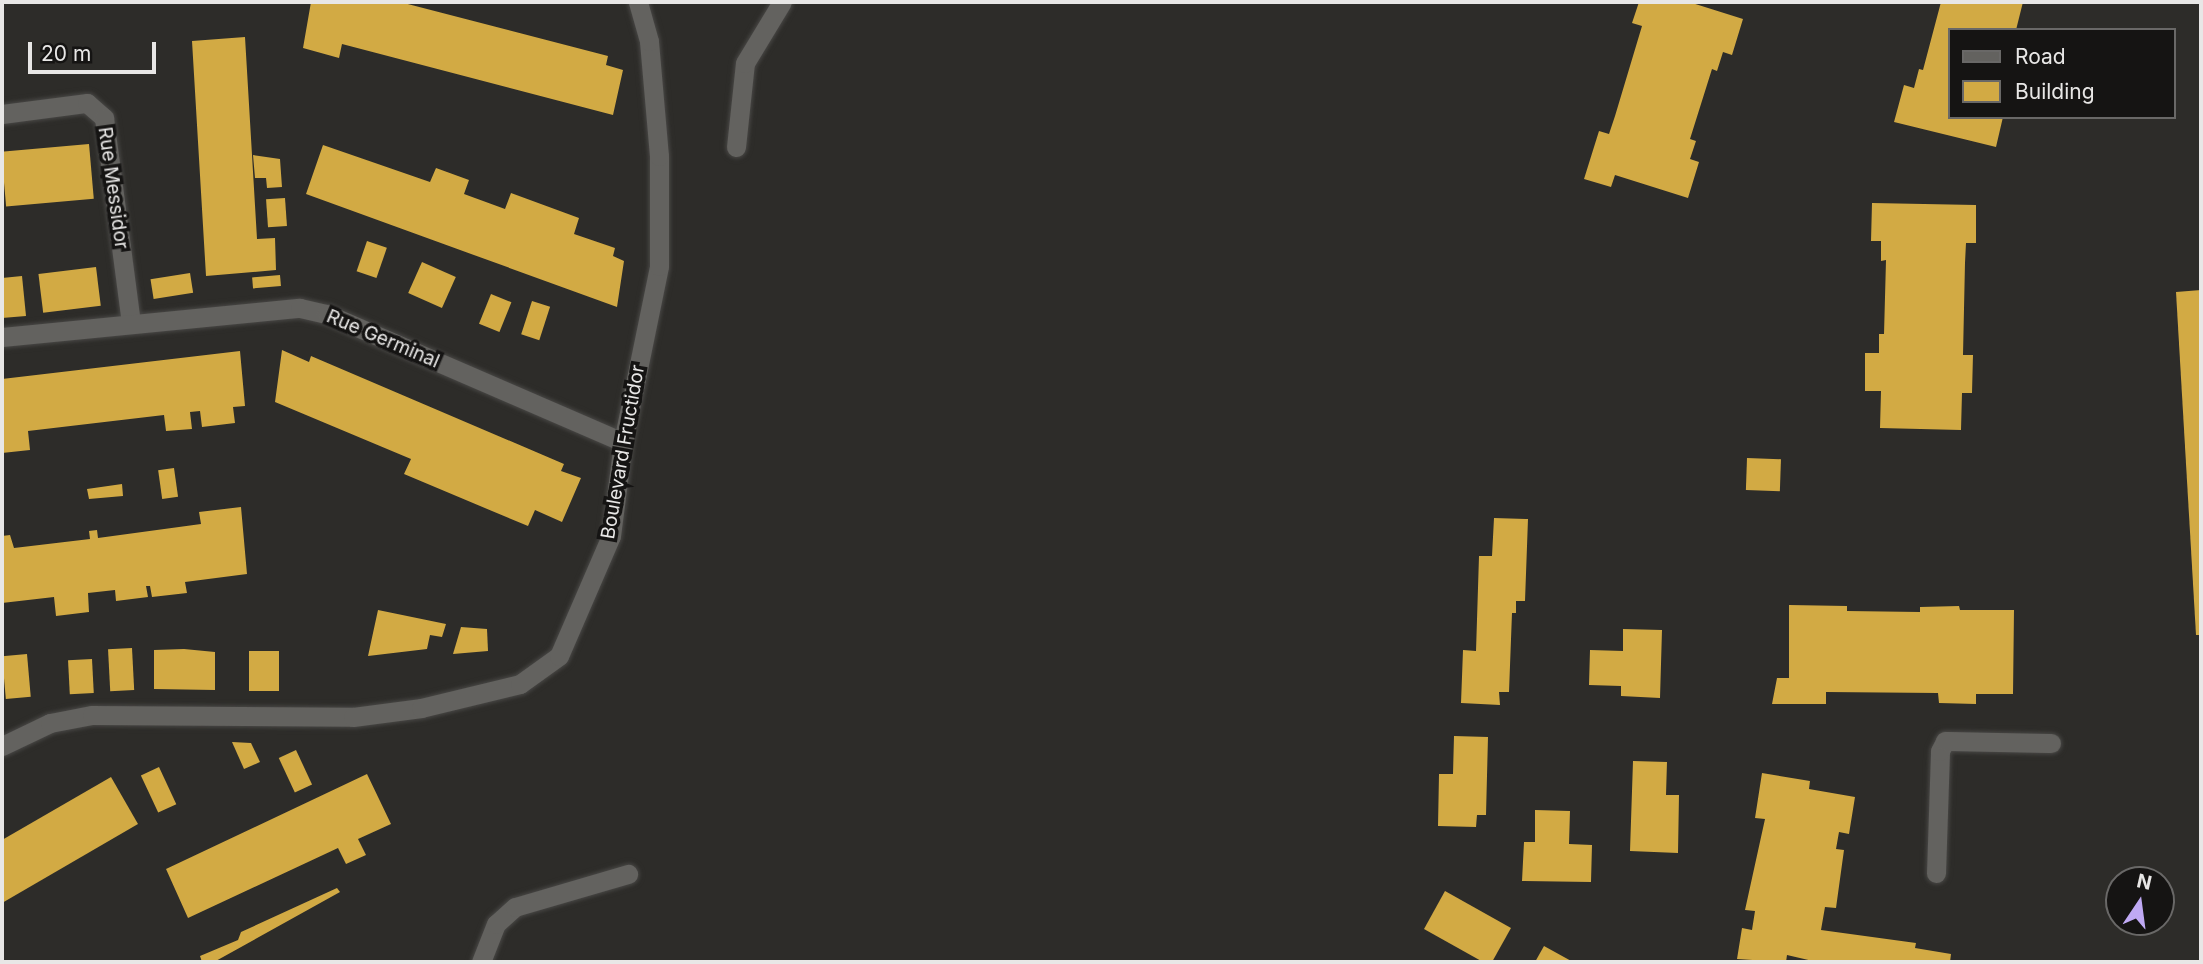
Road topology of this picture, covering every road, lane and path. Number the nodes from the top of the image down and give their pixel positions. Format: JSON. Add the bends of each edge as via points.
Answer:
{"nodes":[{"id":1,"x":638,"y":2,"type":"edge"},
{"id":2,"x":782,"y":2,"type":"edge"},
{"id":3,"x":2,"y":114,"type":"edge"},
{"id":4,"x":736,"y":147,"type":"dead end"},
{"id":5,"x":131,"y":323,"type":"junction"},
{"id":6,"x":2,"y":337,"type":"edge"},
{"id":7,"x":623,"y":442,"type":"junction"},
{"id":8,"x":2051,"y":743,"type":"dead end"},
{"id":9,"x":2,"y":746,"type":"edge"},
{"id":10,"x":1936,"y":873,"type":"dead end"},
{"id":11,"x":628,"y":874,"type":"dead end"},
{"id":12,"x":481,"y":962,"type":"edge"}],
"edges":[{"from":1,"to":7,"type":"street","name":"Boulevard Fructidor","via":[[649,41],[659,156],[659,265]]},
{"from":2,"to":4,"type":"street","via":[[745,63]]},
{"from":3,"to":5,"type":"street","name":"Rue Messidor","via":[[87,103],[104,118]]},
{"from":5,"to":6,"type":"street","name":"Rue Germinal"},
{"from":5,"to":7,"type":"street","name":"Rue Germinal","via":[[300,308],[327,314]]},
{"from":7,"to":9,"type":"street","name":"Boulevard Fructidor","via":[[611,536],[576,623],[559,656],[520,684],[421,708],[352,717],[92,715],[50,723]]},
{"from":8,"to":10,"type":"street","via":[[1945,741],[1940,751]]},
{"from":11,"to":12,"type":"street","via":[[514,907],[496,924]]}]}
